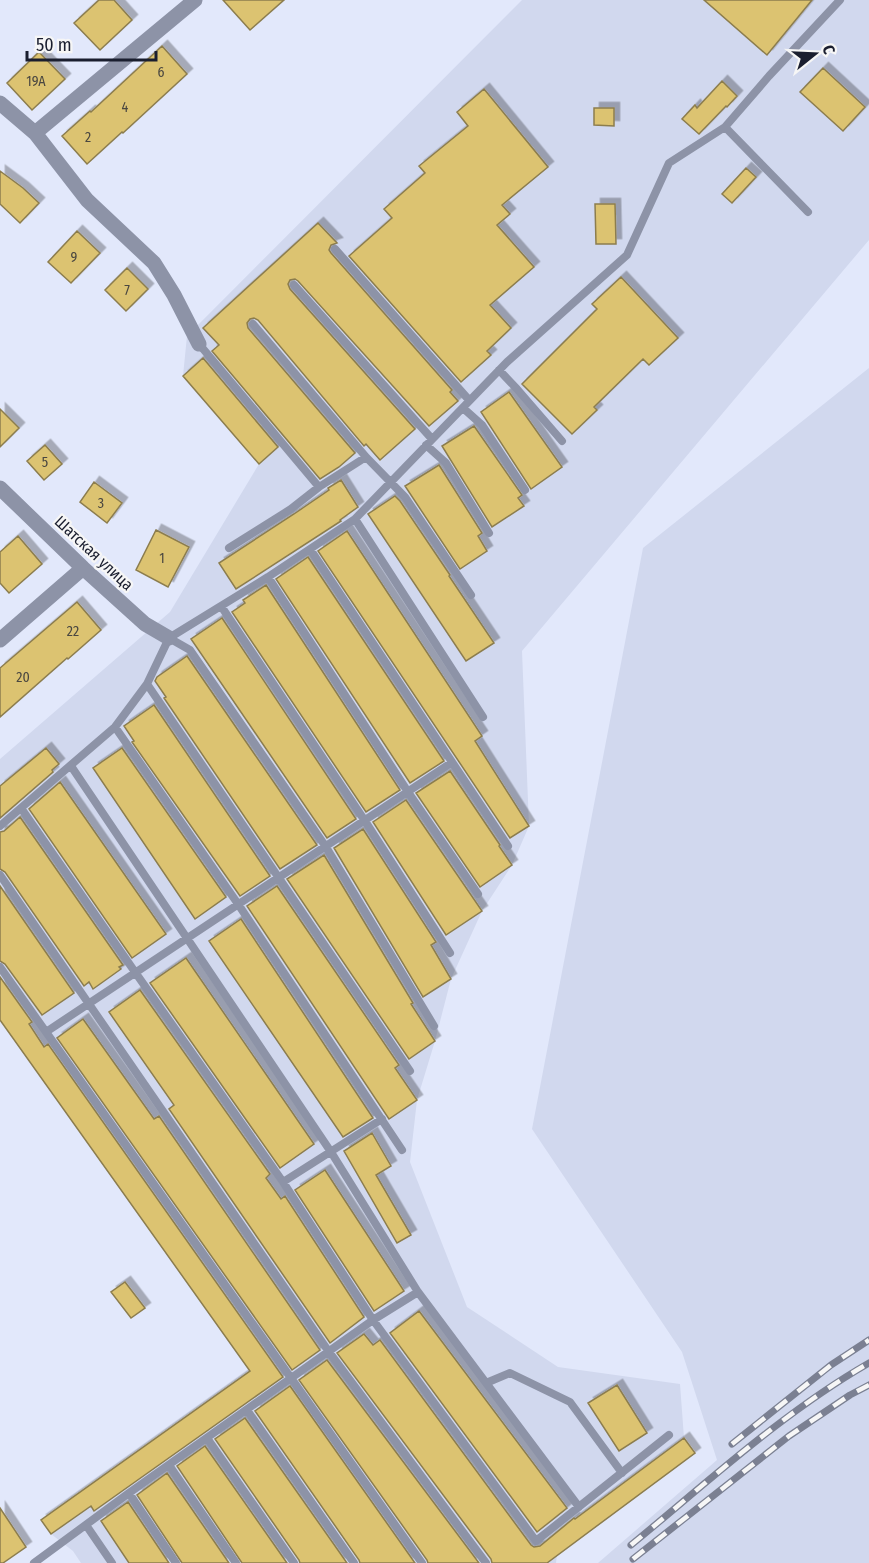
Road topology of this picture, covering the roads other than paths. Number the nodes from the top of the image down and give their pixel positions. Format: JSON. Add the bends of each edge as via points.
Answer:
{"nodes":[{"id":1,"x":195,"y":0,"type":"edge"},
{"id":2,"x":840,"y":0,"type":"edge"},
{"id":3,"x":0,"y":103,"type":"edge"},
{"id":4,"x":725,"y":127,"type":"junction"},
{"id":5,"x":35,"y":133,"type":"junction"},
{"id":6,"x":808,"y":212,"type":"dead end"},
{"id":7,"x":335,"y":249,"type":"dead end"},
{"id":8,"x":294,"y":285,"type":"dead end"},
{"id":9,"x":253,"y":324,"type":"dead end"},
{"id":10,"x":199,"y":344,"type":"joint"},
{"id":11,"x":499,"y":370,"type":"junction"},
{"id":12,"x":470,"y":400,"type":"junction"},
{"id":13,"x":463,"y":408,"type":"junction"},
{"id":14,"x":562,"y":441,"type":"dead end"},
{"id":15,"x":429,"y":442,"type":"junction"},
{"id":16,"x":366,"y":457,"type":"junction"},
{"id":17,"x":391,"y":482,"type":"junction"},
{"id":18,"x":319,"y":487,"type":"junction"},
{"id":19,"x":0,"y":488,"type":"edge"},
{"id":20,"x":525,"y":490,"type":"dead end"},
{"id":21,"x":355,"y":519,"type":"junction"},
{"id":22,"x":489,"y":532,"type":"dead end"},
{"id":23,"x":229,"y":548,"type":"dead end"},
{"id":24,"x":310,"y":549,"type":"junction"},
{"id":25,"x":83,"y":568,"type":"junction"},
{"id":26,"x":268,"y":577,"type":"junction"},
{"id":27,"x":471,"y":595,"type":"dead end"},
{"id":28,"x":221,"y":606,"type":"junction"},
{"id":29,"x":169,"y":638,"type":"junction"},
{"id":30,"x":0,"y":640,"type":"edge"},
{"id":31,"x":147,"y":684,"type":"junction"},
{"id":32,"x":483,"y":717,"type":"dead end"},
{"id":33,"x":115,"y":727,"type":"junction"},
{"id":34,"x":451,"y":763,"type":"junction"},
{"id":35,"x":71,"y":766,"type":"junction"},
{"id":36,"x":408,"y":792,"type":"junction"},
{"id":37,"x":21,"y":808,"type":"junction"},
{"id":38,"x":366,"y":821,"type":"junction"},
{"id":39,"x":0,"y":826,"type":"edge"},
{"id":40,"x":508,"y":846,"type":"dead end"},
{"id":41,"x":326,"y":847,"type":"junction"},
{"id":42,"x":0,"y":875,"type":"edge"},
{"id":43,"x":278,"y":878,"type":"junction"},
{"id":44,"x":478,"y":894,"type":"dead end"},
{"id":45,"x":238,"y":904,"type":"junction"},
{"id":46,"x":187,"y":939,"type":"junction"},
{"id":47,"x":450,"y":953,"type":"dead end"},
{"id":48,"x":0,"y":967,"type":"edge"},
{"id":49,"x":135,"y":972,"type":"junction"},
{"id":50,"x":89,"y":1003,"type":"junction"},
{"id":51,"x":434,"y":1026,"type":"dead end"},
{"id":52,"x":46,"y":1032,"type":"junction"},
{"id":53,"x":410,"y":1071,"type":"dead end"},
{"id":54,"x":382,"y":1119,"type":"junction"},
{"id":55,"x":402,"y":1150,"type":"dead end"},
{"id":56,"x":331,"y":1152,"type":"junction"},
{"id":57,"x":283,"y":1182,"type":"junction"},
{"id":58,"x":418,"y":1292,"type":"junction"},
{"id":59,"x":374,"y":1320,"type":"junction"},
{"id":60,"x":329,"y":1352,"type":"junction"},
{"id":61,"x":291,"y":1379,"type":"junction"},
{"id":62,"x":486,"y":1383,"type":"junction"},
{"id":63,"x":247,"y":1410,"type":"junction"},
{"id":64,"x":669,"y":1435,"type":"dead end"},
{"id":65,"x":207,"y":1438,"type":"junction"},
{"id":66,"x":169,"y":1465,"type":"junction"},
{"id":67,"x":622,"y":1473,"type":"junction"},
{"id":68,"x":129,"y":1493,"type":"junction"},
{"id":69,"x":579,"y":1507,"type":"junction"},
{"id":70,"x":86,"y":1525,"type":"junction"},
{"id":71,"x":34,"y":1563,"type":"edge"},
{"id":72,"x":112,"y":1563,"type":"edge"},
{"id":73,"x":177,"y":1563,"type":"edge"},
{"id":74,"x":236,"y":1563,"type":"edge"},
{"id":75,"x":294,"y":1563,"type":"edge"},
{"id":76,"x":354,"y":1563,"type":"edge"},
{"id":77,"x":422,"y":1563,"type":"edge"},
{"id":78,"x":486,"y":1563,"type":"edge"}],
"edges":[{"from":1,"to":5,"type":"street"},
{"from":2,"to":4,"type":"lane"},
{"from":3,"to":5,"type":"street"},
{"from":4,"to":6,"type":"lane"},
{"from":4,"to":11,"type":"lane","via":[[669,163],[627,255]]},
{"from":5,"to":10,"type":"street","via":[[87,200],[154,263]]},
{"from":7,"to":12,"type":"lane"},
{"from":8,"to":15,"type":"lane"},
{"from":9,"to":16,"type":"lane"},
{"from":10,"to":18,"type":"lane"},
{"from":11,"to":12,"type":"lane"},
{"from":11,"to":14,"type":"lane"},
{"from":12,"to":13,"type":"lane"},
{"from":13,"to":15,"type":"lane"},
{"from":13,"to":20,"type":"lane","via":[[482,424]]},
{"from":15,"to":17,"type":"lane"},
{"from":15,"to":22,"type":"lane"},
{"from":16,"to":17,"type":"lane"},
{"from":16,"to":18,"type":"lane"},
{"from":17,"to":21,"type":"lane"},
{"from":17,"to":27,"type":"lane"},
{"from":18,"to":23,"type":"lane"},
{"from":19,"to":25,"type":"street","name":"Шатская улица"},
{"from":21,"to":24,"type":"lane"},
{"from":21,"to":32,"type":"lane"},
{"from":24,"to":26,"type":"lane"},
{"from":24,"to":34,"type":"lane"},
{"from":25,"to":29,"type":"street","name":"Шатская улица","via":[[145,624]]},
{"from":25,"to":30,"type":"street"},
{"from":26,"to":28,"type":"lane"},
{"from":26,"to":36,"type":"lane"},
{"from":28,"to":29,"type":"lane"},
{"from":28,"to":38,"type":"lane"},
{"from":29,"to":31,"type":"lane"},
{"from":29,"to":41,"type":"lane","via":[[190,650]]},
{"from":31,"to":33,"type":"lane"},
{"from":31,"to":43,"type":"lane"},
{"from":33,"to":35,"type":"lane"},
{"from":33,"to":45,"type":"lane"},
{"from":34,"to":36,"type":"lane"},
{"from":34,"to":40,"type":"lane"},
{"from":35,"to":37,"type":"lane"},
{"from":35,"to":46,"type":"lane"},
{"from":36,"to":38,"type":"lane"},
{"from":36,"to":44,"type":"lane"},
{"from":37,"to":39,"type":"lane"},
{"from":37,"to":49,"type":"lane"},
{"from":38,"to":41,"type":"lane"},
{"from":38,"to":47,"type":"lane"},
{"from":41,"to":43,"type":"lane"},
{"from":41,"to":51,"type":"lane"},
{"from":42,"to":50,"type":"lane"},
{"from":43,"to":45,"type":"lane"},
{"from":43,"to":53,"type":"lane"},
{"from":45,"to":46,"type":"lane"},
{"from":45,"to":54,"type":"lane"},
{"from":46,"to":49,"type":"lane"},
{"from":46,"to":56,"type":"lane"},
{"from":48,"to":52,"type":"lane"},
{"from":49,"to":50,"type":"lane"},
{"from":49,"to":57,"type":"lane"},
{"from":50,"to":52,"type":"lane"},
{"from":50,"to":60,"type":"lane"},
{"from":52,"to":61,"type":"lane"},
{"from":54,"to":55,"type":"lane"},
{"from":54,"to":56,"type":"lane"},
{"from":56,"to":57,"type":"lane"},
{"from":56,"to":58,"type":"lane"},
{"from":57,"to":59,"type":"lane"},
{"from":58,"to":59,"type":"lane"},
{"from":58,"to":62,"type":"lane"},
{"from":59,"to":60,"type":"lane"},
{"from":59,"to":69,"type":"lane","via":[[536,1541]]},
{"from":60,"to":61,"type":"lane"},
{"from":60,"to":78,"type":"lane"},
{"from":61,"to":63,"type":"lane"},
{"from":61,"to":77,"type":"lane"},
{"from":62,"to":67,"type":"lane","via":[[510,1373],[570,1402]]},
{"from":62,"to":69,"type":"lane"},
{"from":63,"to":65,"type":"lane"},
{"from":63,"to":76,"type":"lane"},
{"from":64,"to":67,"type":"lane"},
{"from":65,"to":66,"type":"lane"},
{"from":65,"to":75,"type":"lane"},
{"from":66,"to":68,"type":"lane"},
{"from":66,"to":74,"type":"lane"},
{"from":67,"to":69,"type":"lane"},
{"from":68,"to":70,"type":"lane"},
{"from":68,"to":73,"type":"lane"},
{"from":70,"to":71,"type":"lane"},
{"from":70,"to":72,"type":"lane"}]}
